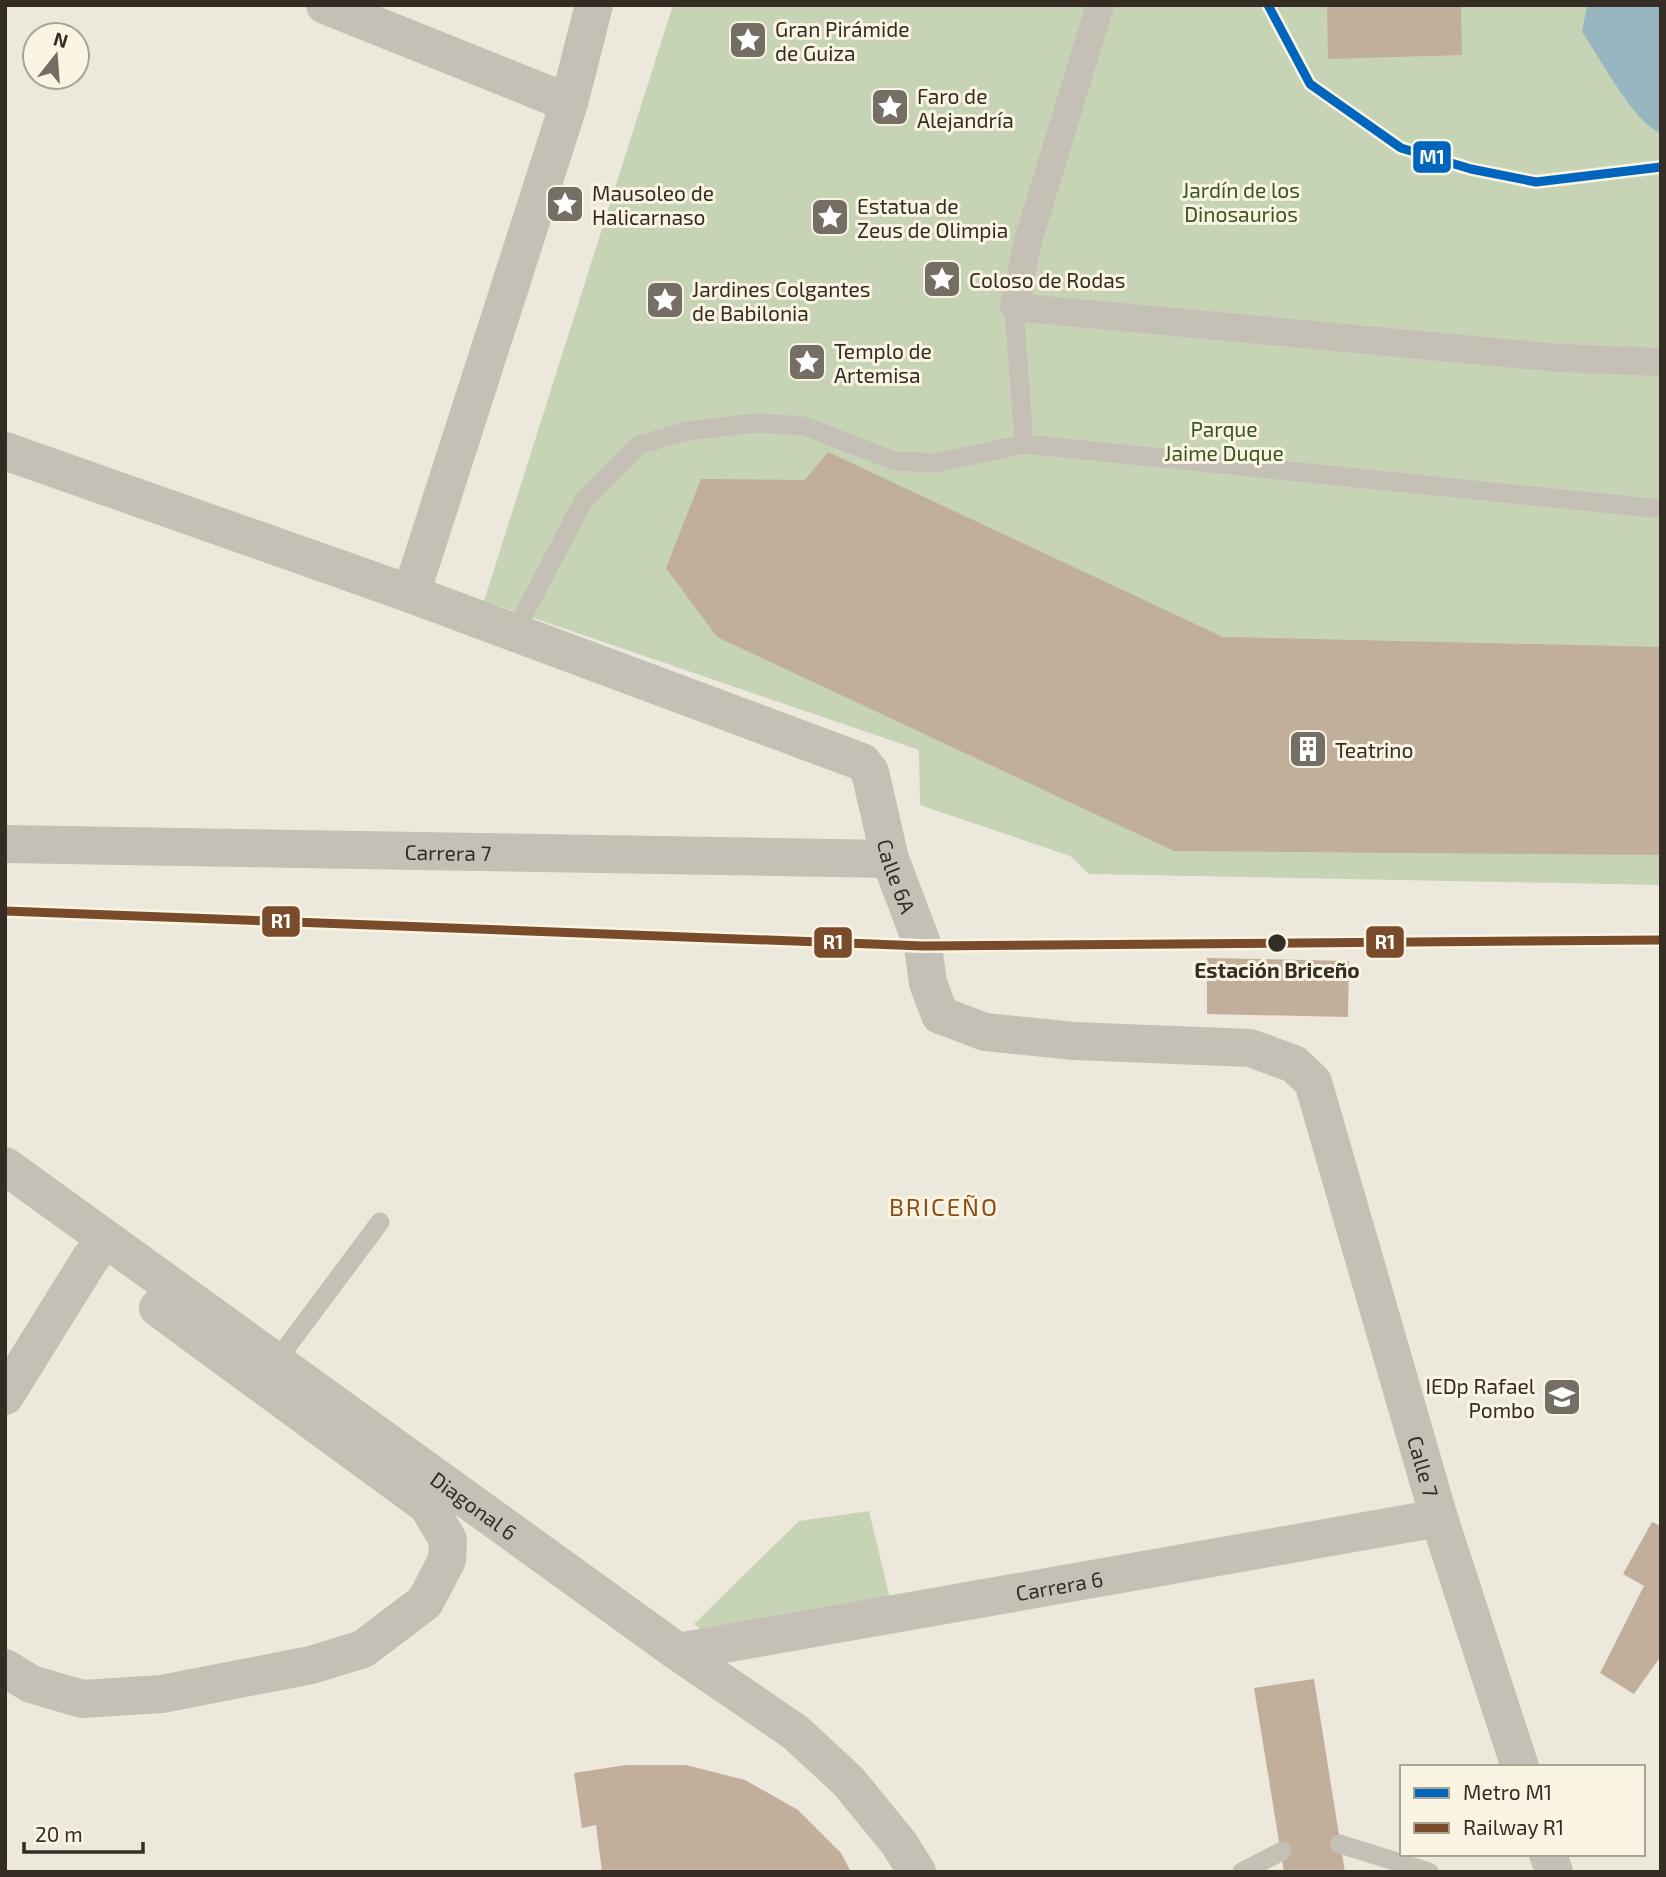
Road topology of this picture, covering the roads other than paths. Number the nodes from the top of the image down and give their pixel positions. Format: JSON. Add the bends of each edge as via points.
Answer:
{"nodes":[{"id":1,"x":325,"y":5,"type":"edge"},
{"id":2,"x":594,"y":5,"type":"edge"},
{"id":3,"x":1100,"y":5,"type":"edge"},
{"id":4,"x":569,"y":103,"type":"junction"},
{"id":5,"x":1013,"y":307,"type":"junction"},
{"id":6,"x":1661,"y":362,"type":"edge"},
{"id":7,"x":1024,"y":444,"type":"junction"},
{"id":8,"x":5,"y":451,"type":"edge"},
{"id":9,"x":1661,"y":509,"type":"edge"},
{"id":10,"x":411,"y":594,"type":"junction"},
{"id":11,"x":514,"y":633,"type":"junction"},
{"id":12,"x":5,"y":844,"type":"edge"},
{"id":13,"x":890,"y":859,"type":"junction"},
{"id":14,"x":1313,"y":1082,"type":"joint"},
{"id":15,"x":5,"y":1166,"type":"edge"},
{"id":16,"x":5,"y":1199,"type":"edge"},
{"id":17,"x":380,"y":1222,"type":"dead end"},
{"id":18,"x":98,"y":1250,"type":"junction"},
{"id":19,"x":277,"y":1360,"type":"junction"},
{"id":20,"x":5,"y":1396,"type":"edge"},
{"id":21,"x":1439,"y":1518,"type":"junction"},
{"id":22,"x":678,"y":1652,"type":"junction"},
{"id":23,"x":5,"y":1668,"type":"edge"},
{"id":24,"x":1519,"y":1765,"type":"edge"},
{"id":25,"x":1340,"y":1844,"type":"dead end"},
{"id":26,"x":1282,"y":1851,"type":"dead end"},
{"id":27,"x":916,"y":1872,"type":"edge"},
{"id":28,"x":1242,"y":1872,"type":"edge"},
{"id":29,"x":1429,"y":1872,"type":"edge"}],
"edges":[{"from":1,"to":4,"type":"street"},
{"from":2,"to":4,"type":"street"},
{"from":3,"to":5,"type":"street","via":[[1028,241]]},
{"from":4,"to":10,"type":"street"},
{"from":5,"to":6,"type":"street","via":[[1559,358]]},
{"from":5,"to":7,"type":"lane"},
{"from":7,"to":9,"type":"lane"},
{"from":7,"to":11,"type":"lane","via":[[936,463],[895,461],[804,426],[756,424],[687,430],[639,445],[584,500]]},
{"from":8,"to":10,"type":"street"},
{"from":10,"to":11,"type":"street"},
{"from":11,"to":13,"type":"street","name":"Calle 6A","via":[[862,762],[870,772]]},
{"from":12,"to":13,"type":"street","name":"Carrera 7"},
{"from":13,"to":14,"type":"street","name":"Calle 6A","via":[[923,946],[928,983],[940,1014],[985,1032],[1074,1041],[1251,1048],[1294,1064]]},
{"from":14,"to":21,"type":"street","name":"Calle 7"},
{"from":15,"to":18,"type":"street","name":"Diagonal 6"},
{"from":16,"to":18,"type":"street"},
{"from":17,"to":19,"type":"lane"},
{"from":18,"to":19,"type":"street","name":"Diagonal 6"},
{"from":18,"to":20,"type":"street"},
{"from":18,"to":23,"type":"street","via":[[428,1506],[448,1540],[447,1560],[425,1602],[363,1649],[311,1665],[162,1694],[82,1699],[31,1684]]},
{"from":19,"to":22,"type":"street","name":"Diagonal 6"},
{"from":21,"to":22,"type":"street","name":"Carrera 6"},
{"from":21,"to":24,"type":"street","name":"Calle 7"},
{"from":22,"to":27,"type":"street","name":"Diagonal 6","via":[[795,1732],[848,1781],[898,1842]]},
{"from":25,"to":29,"type":"lane"},
{"from":26,"to":28,"type":"lane"}]}
